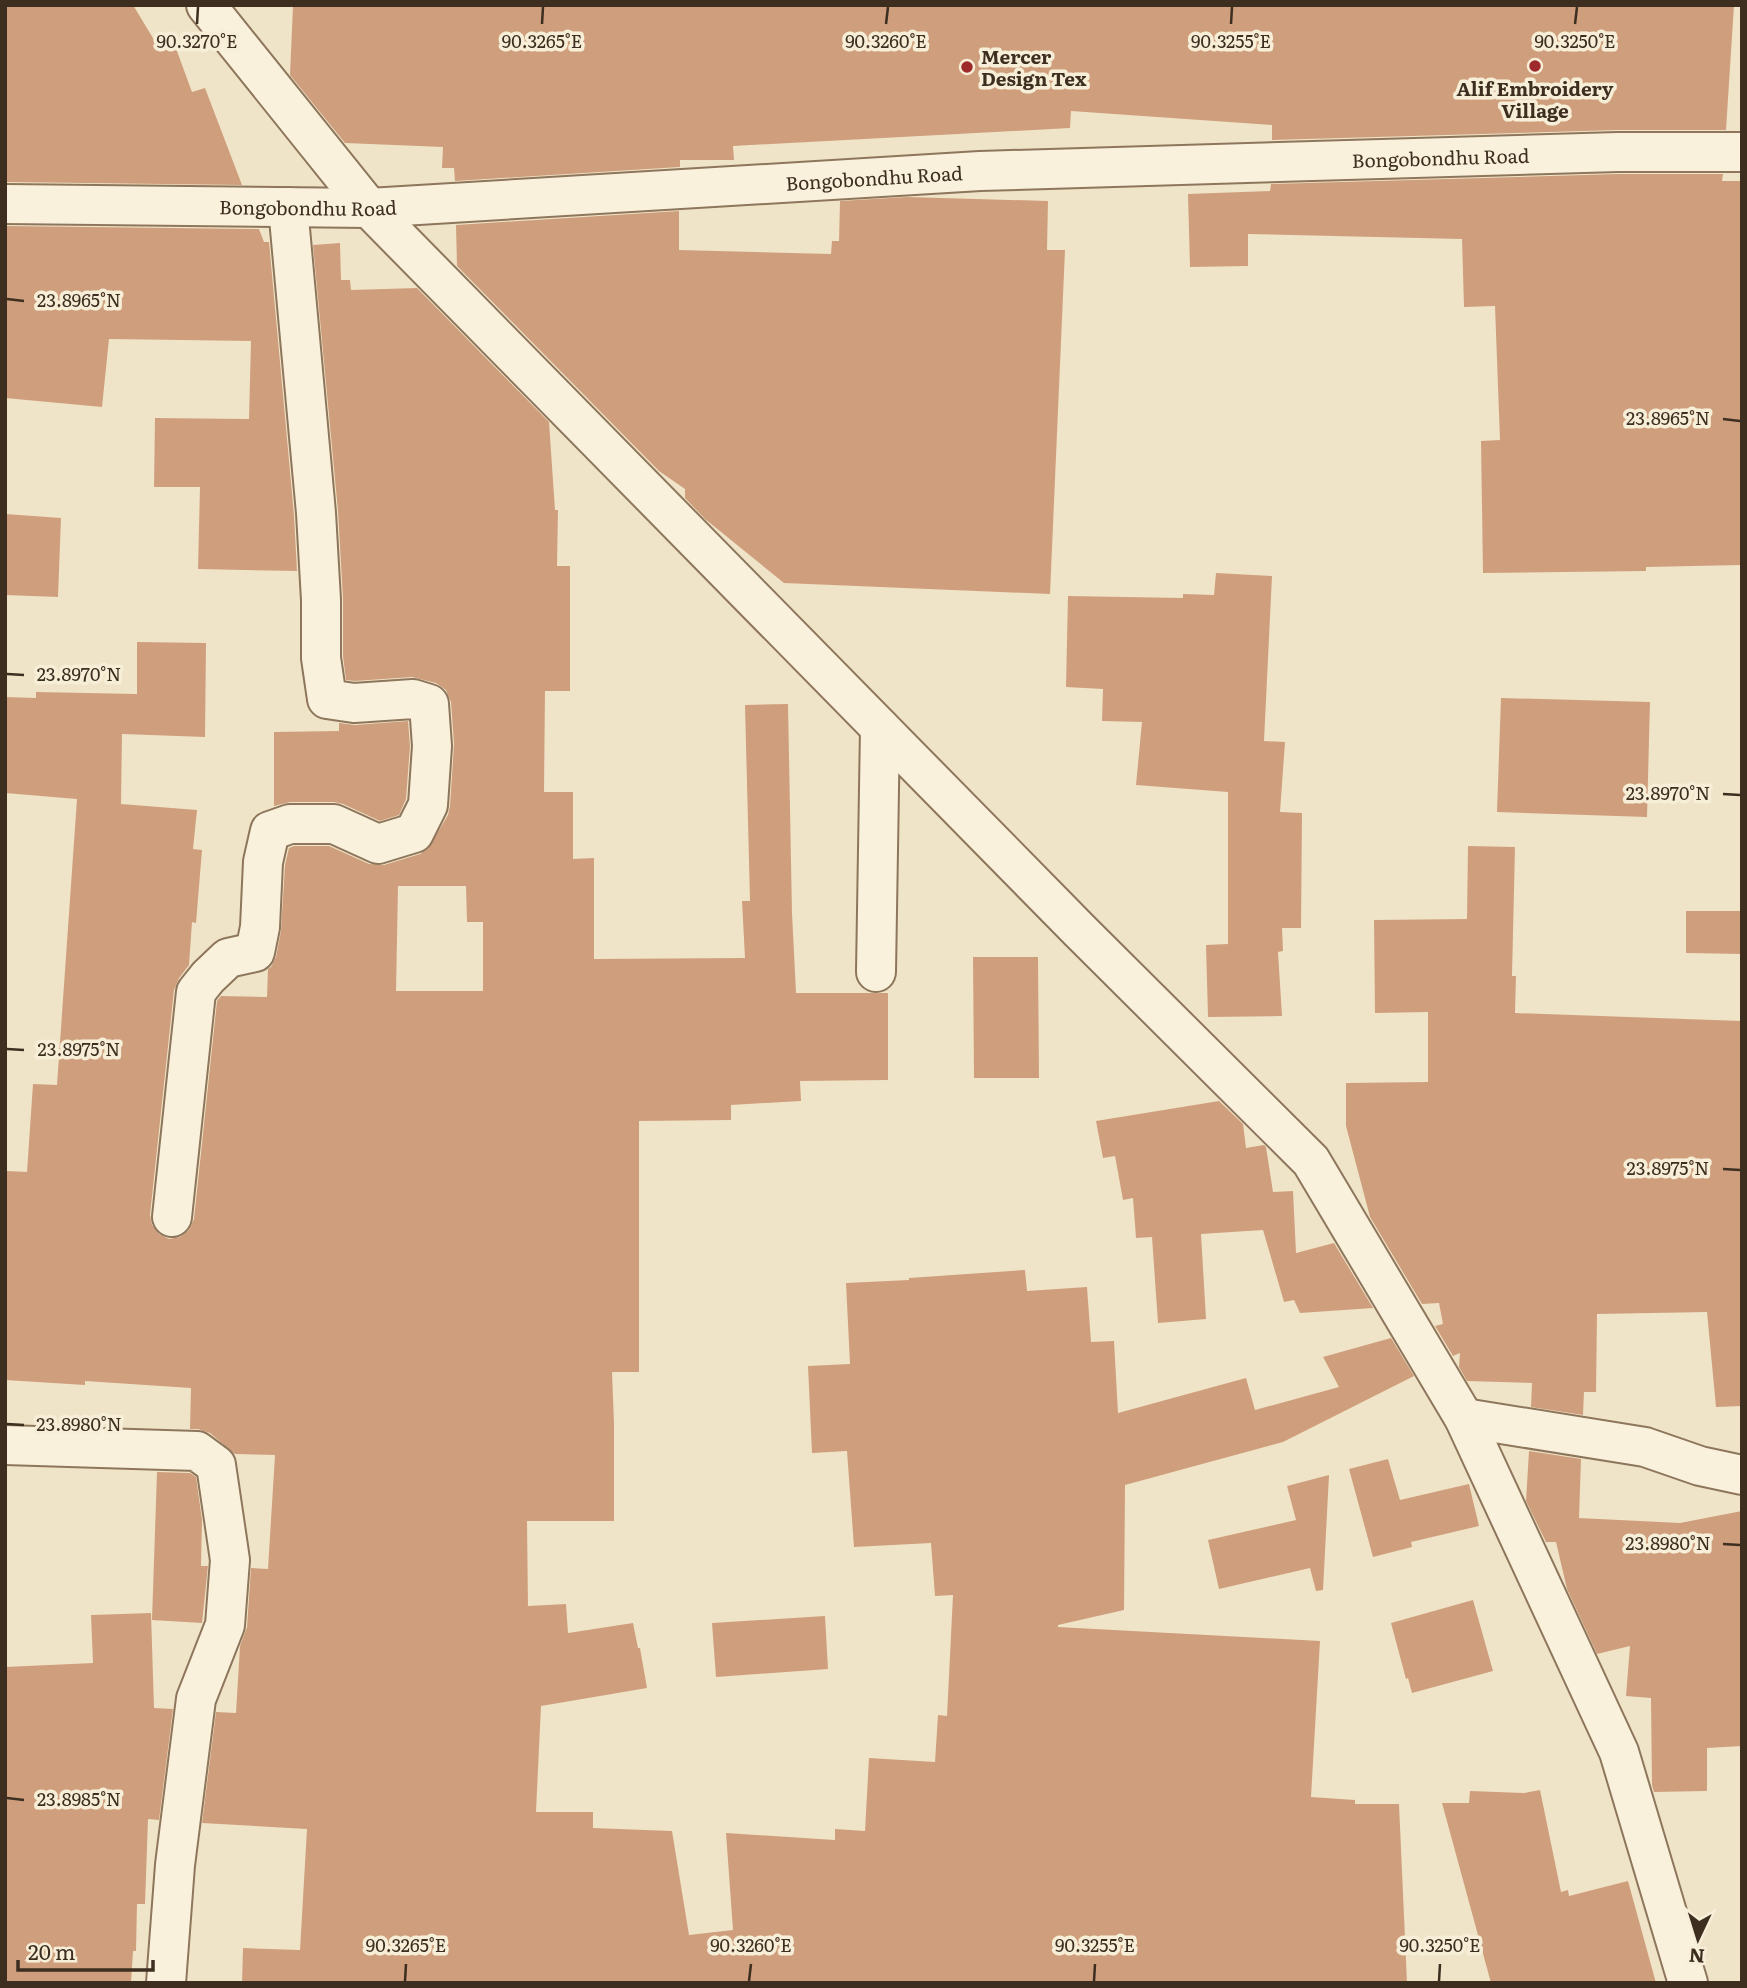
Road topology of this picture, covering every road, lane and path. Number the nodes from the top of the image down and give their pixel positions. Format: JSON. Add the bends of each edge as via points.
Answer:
{"nodes":[{"id":1,"x":206,"y":5,"type":"edge"},
{"id":2,"x":1742,"y":152,"type":"edge"},
{"id":3,"x":5,"y":204,"type":"edge"},
{"id":4,"x":288,"y":207,"type":"junction"},
{"id":5,"x":369,"y":208,"type":"junction"},
{"id":6,"x":880,"y":728,"type":"junction"},
{"id":7,"x":876,"y":972,"type":"dead end"},
{"id":8,"x":172,"y":1217,"type":"dead end"},
{"id":9,"x":1464,"y":1418,"type":"junction"},
{"id":10,"x":5,"y":1445,"type":"edge"},
{"id":11,"x":1742,"y":1475,"type":"edge"},
{"id":12,"x":166,"y":1983,"type":"edge"},
{"id":13,"x":1688,"y":1983,"type":"edge"}],
"edges":[{"from":1,"to":5,"type":"street"},
{"from":2,"to":5,"type":"street","name":"Bongobondhu Road","via":[[980,171]]},
{"from":3,"to":4,"type":"street","name":"Bongobondhu Road"},
{"from":4,"to":5,"type":"street","name":"Bongobondhu Road"},
{"from":4,"to":8,"type":"street","via":[[316,513],[321,658],[327,699],[354,703],[413,699],[429,704],[428,805],[414,833],[378,844],[334,824],[290,824],[270,831],[255,952],[228,958],[196,992]]},
{"from":5,"to":6,"type":"street"},
{"from":6,"to":7,"type":"street"},
{"from":6,"to":9,"type":"street","via":[[1311,1161]]},
{"from":9,"to":11,"type":"street","via":[[1645,1447]]},
{"from":9,"to":13,"type":"street","via":[[1619,1752]]},
{"from":10,"to":12,"type":"street","via":[[197,1451],[216,1465],[230,1560],[225,1625],[196,1699]]}]}
